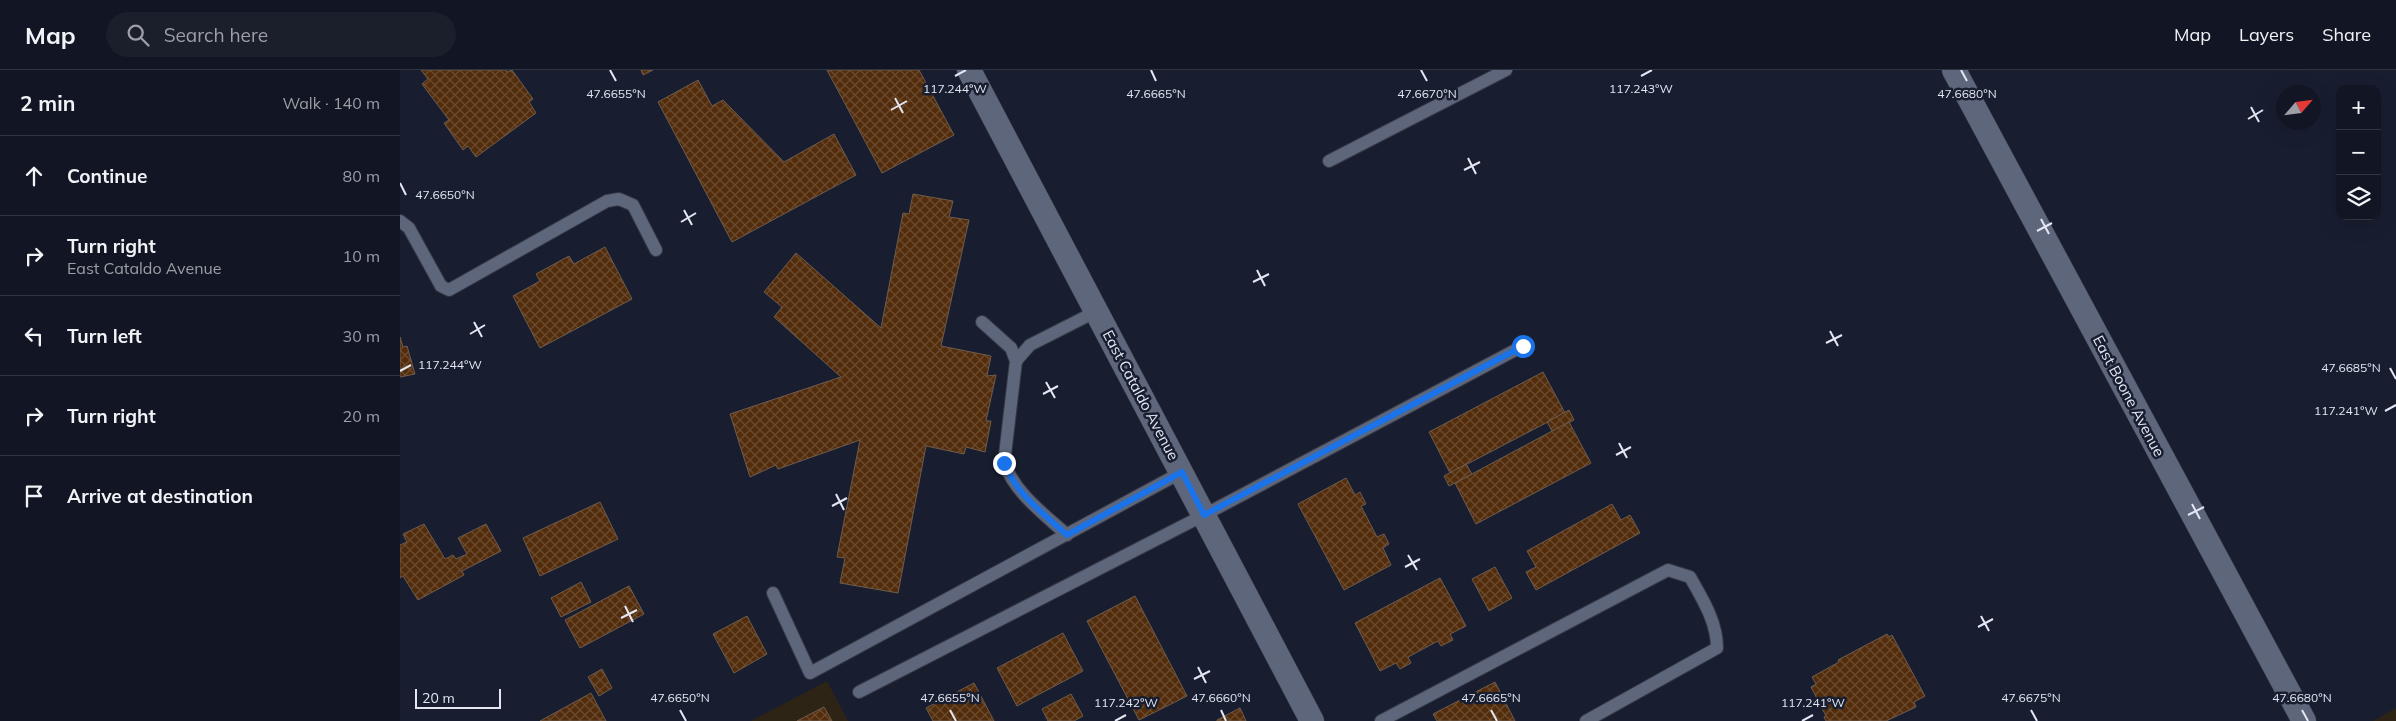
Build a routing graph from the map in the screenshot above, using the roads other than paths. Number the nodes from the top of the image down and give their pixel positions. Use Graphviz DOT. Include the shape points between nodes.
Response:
graph roads {
  1 [pos="969,70"];
  2 [pos="1506,70"];
  3 [pos="1954,70"];
  4 [pos="1329,161"];
  5 [pos="400,221"];
  6 [pos="656,250"];
  7 [pos="1097,312"];
  8 [pos="982,322"];
  9 [pos="1523,346"];
  10 [pos="1016,362"];
  11 [pos="1182,472"];
  12 [pos="1204,515"];
  13 [pos="1067,535"];
  14 [pos="773,593"];
  15 [pos="859,692"];
  16 [pos="1312,721"];
  17 [pos="1381,721"];
  18 [pos="1586,721"];
  19 [pos="2304,721"];
  1 -- 7 [label="street, East Cataldo Avenue"];
  2 -- 4 [label="lane"];
  3 -- 19 [label="street, East Boone Avenue"];
  5 -- 6 [label="lane" via="409,228 442,286 449,290 607,201 619,199 633,205"];
  7 -- 10 [label="lane" via="1030,345"];
  7 -- 11 [label="street, East Cataldo Avenue"];
  8 -- 10 [label="lane" via="1011,348"];
  9 -- 12 [label="lane"];
  10 -- 13 [label="lane" via="1004,463 1019,491"];
  11 -- 12 [label="street, East Cataldo Avenue"];
  11 -- 13 [label="lane"];
  12 -- 15 [label="lane"];
  12 -- 16 [label="street, East Cataldo Avenue"];
  13 -- 14 [label="lane" via="810,673"];
  17 -- 18 [label="lane" via="1668,570 1690,577 1717,633 1717,648"];
}
